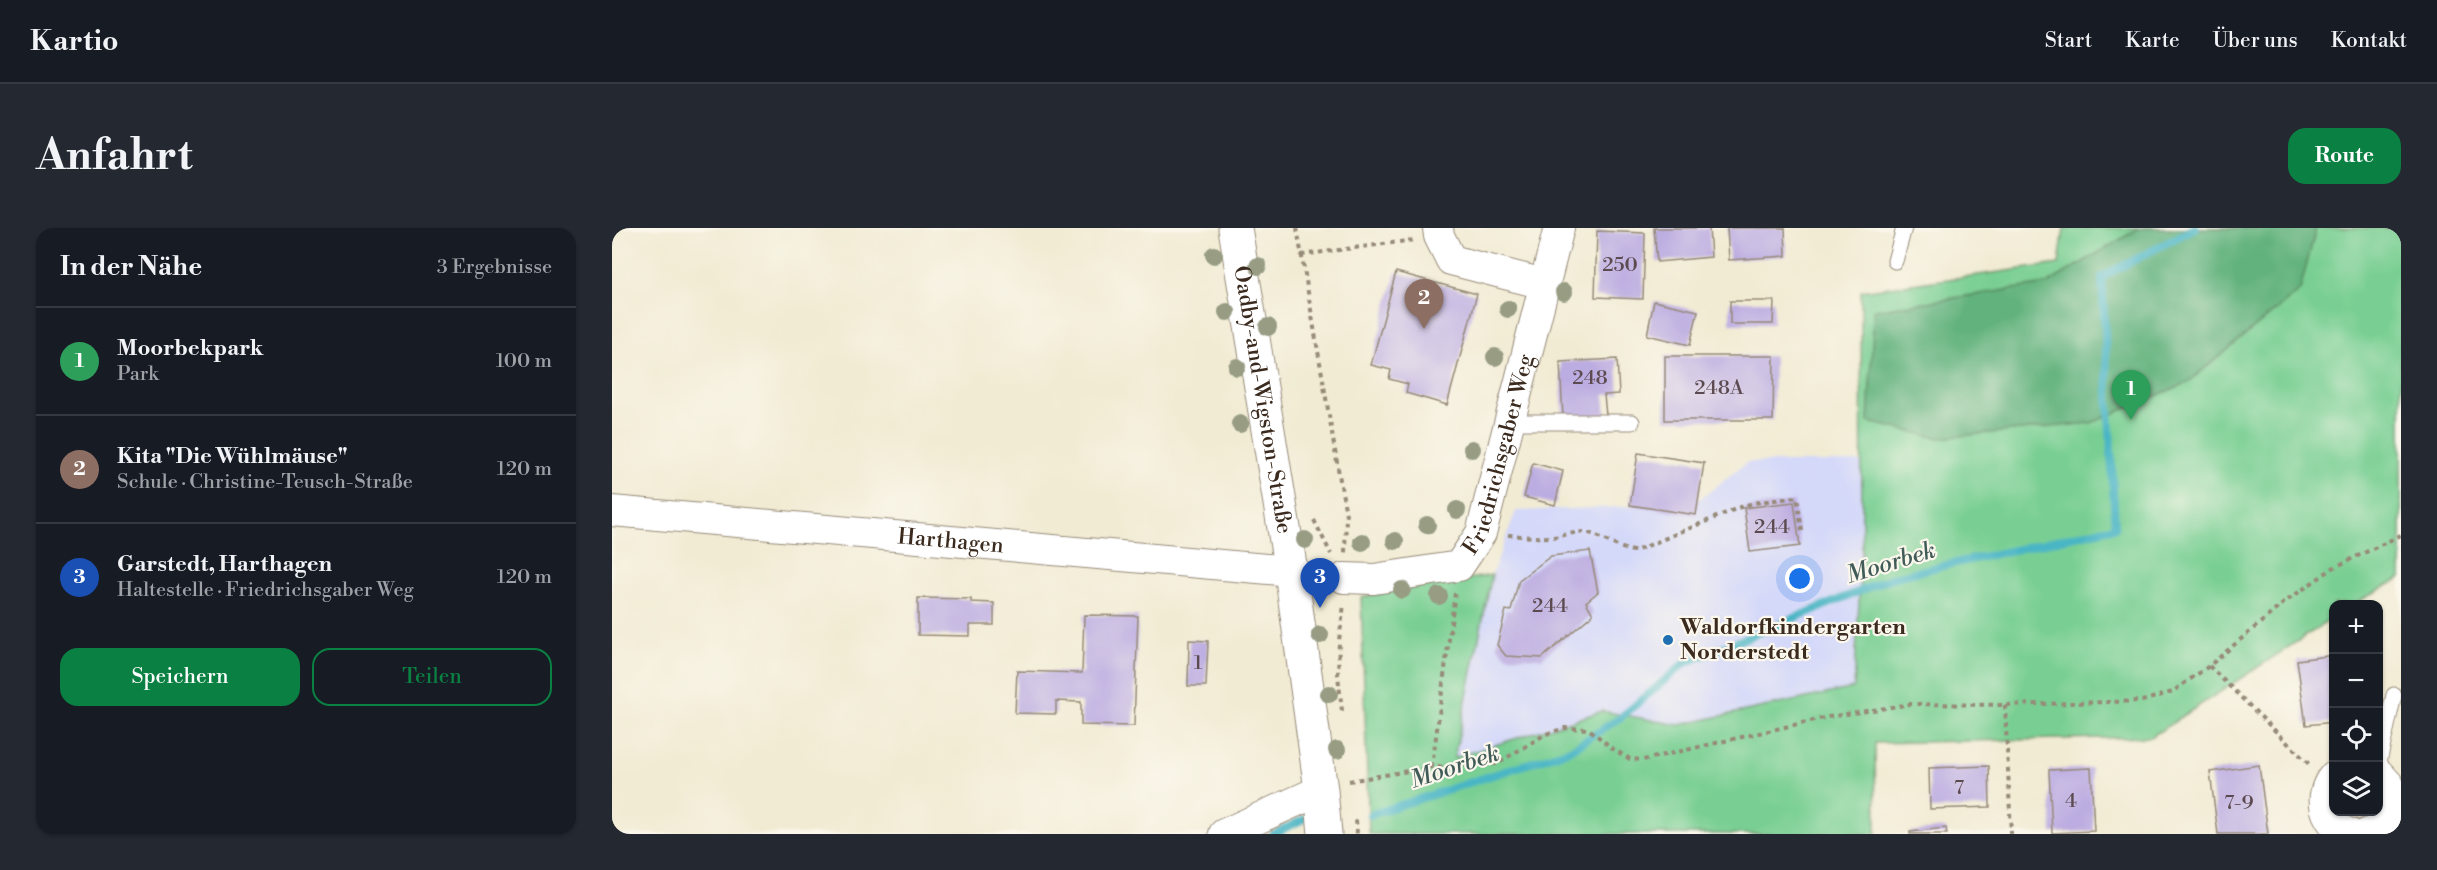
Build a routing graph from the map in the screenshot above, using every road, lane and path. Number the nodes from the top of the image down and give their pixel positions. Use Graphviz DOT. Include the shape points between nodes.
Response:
graph roads {
  1 [pos="1235,228"];
  2 [pos="1297,228"];
  3 [pos="1560,228"];
  4 [pos="1904,228"];
  5 [pos="1439,232"];
  6 [pos="1301,255"];
  7 [pos="1895,261"];
  8 [pos="1544,284"];
  9 [pos="1509,422"];
  10 [pos="1632,422"];
  11 [pos="612,511"];
  12 [pos="1802,531"];
  13 [pos="1481,533"];
  14 [pos="2401,535"];
  15 [pos="1459,566"];
  16 [pos="1291,572"];
  17 [pos="1344,578"];
  18 [pos="2209,666"];
  19 [pos="2394,695"];
  20 [pos="2005,705"];
  21 [pos="1344,722"];
  22 [pos="2380,762"];
  23 [pos="1432,767"];
  24 [pos="1349,769"];
  25 [pos="2329,778"];
  26 [pos="2329,784"];
  27 [pos="1341,787"];
  28 [pos="2392,801"];
  29 [pos="1355,813"];
  30 [pos="1224,834"];
  31 [pos="1325,834"];
  32 [pos="1357,834"];
  33 [pos="2011,834"];
  34 [pos="2351,834"];
  35 [pos="2366,834"];
  1 -- 16 [label="main road, Oadby-and-Wigston-Straße"];
  2 -- 6 [label="path"];
  3 -- 8 [label="street, Friedrichsgaber Weg"];
  4 -- 7 [label="lane"];
  5 -- 6 [label="path"];
  5 -- 8 [label="street" via="1451,260"];
  6 -- 17 [label="path" via="1346,515"];
  8 -- 9 [label="street, Friedrichsgaber Weg"];
  9 -- 10 [label="lane"];
  9 -- 13 [label="street, Friedrichsgaber Weg"];
  11 -- 16 [label="street, Harthagen"];
  12 -- 13 [label="path" via="1797,497 1738,507 1635,551 1582,532 1550,538"];
  13 -- 15 [label="street, Friedrichsgaber Weg"];
  14 -- 18 [label="path" via="2333,568"];
  15 -- 17 [label="street, Friedrichsgaber Weg" via="1374,579"];
  15 -- 23 [label="path"];
  16 -- 27 [label="main road"];
  17 -- 21 [label="path" via="1338,675"];
  18 -- 20 [label="path" via="2172,692 2142,701"];
  18 -- 25 [label="path"];
  19 -- 22 [label="lane"];
  20 -- 23 [label="path" via="1911,704 1828,717 1643,760 1630,759 1612,749 1589,729 1565,728 1496,764"];
  20 -- 33 [label="path"];
  23 -- 27 [label="path"];
  24 -- 27 [label="path"];
  26 -- 34 [label="street" via="2324,795 2326,813 2334,825"];
  27 -- 30 [label="street"];
  27 -- 31 [label="main road"];
  28 -- 35 [label="street" via="2378,829"];
  29 -- 32 [label="path"];
}
